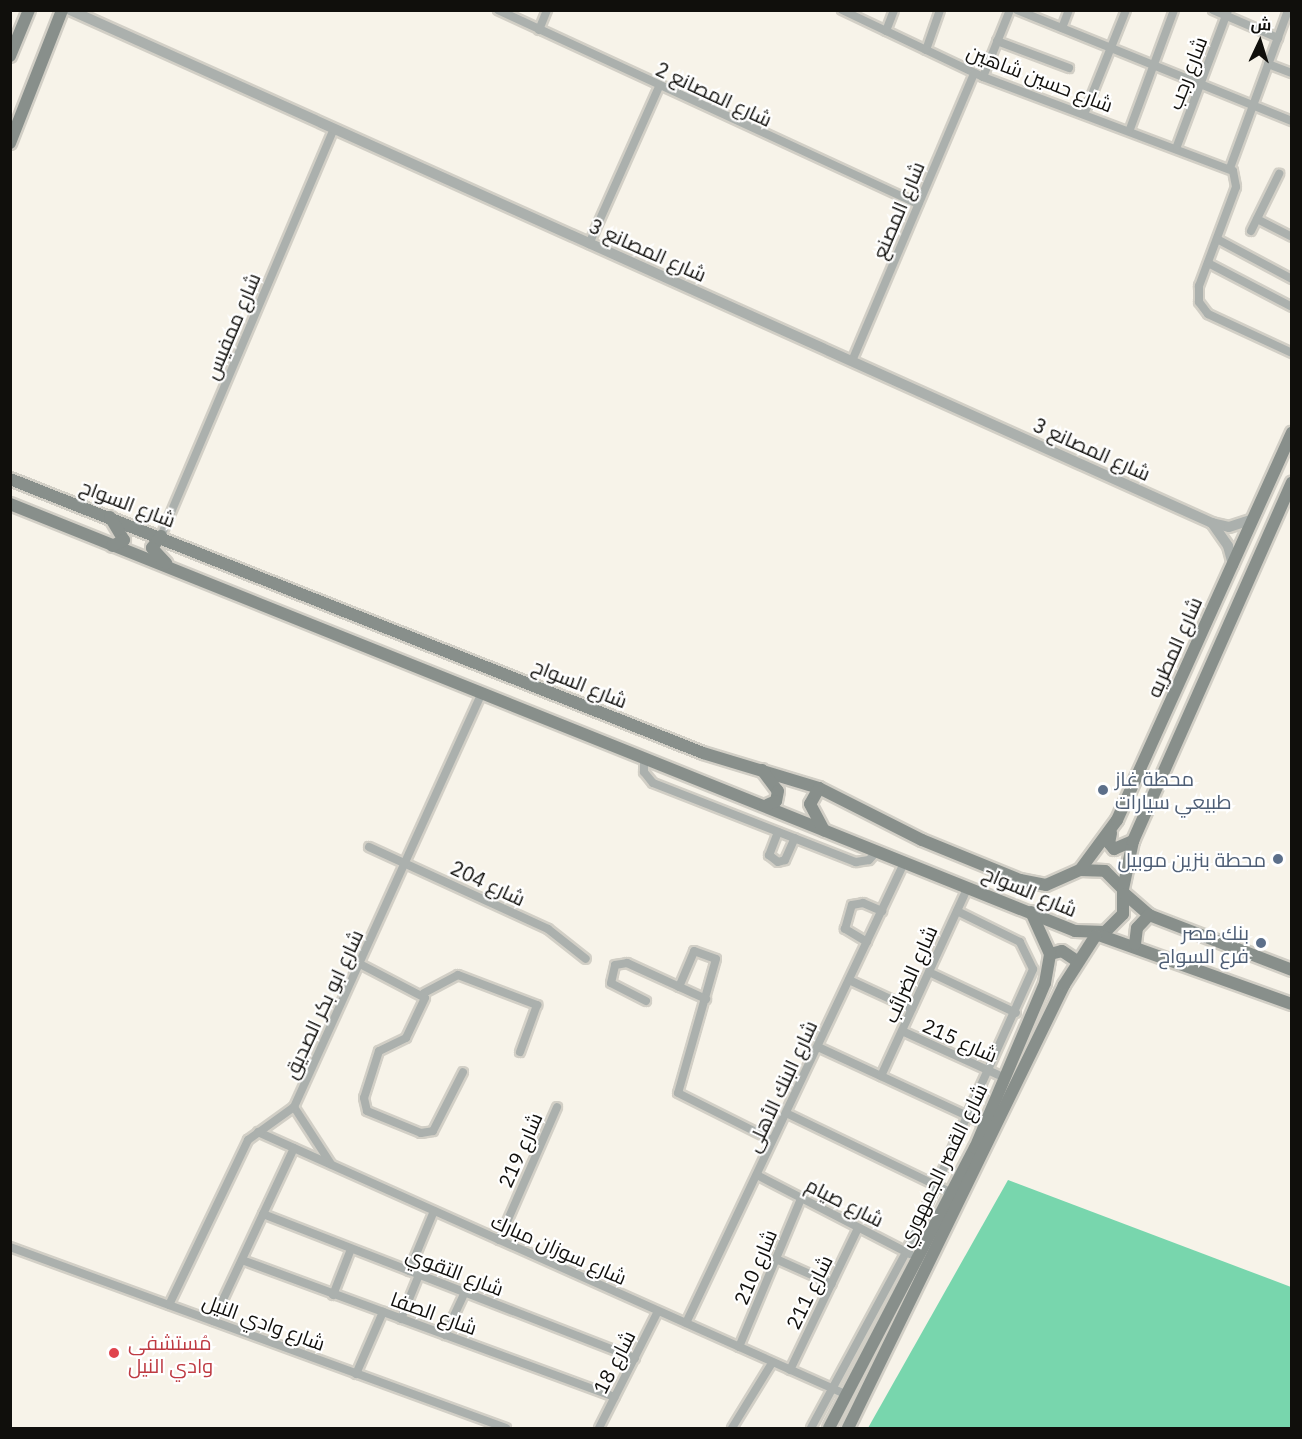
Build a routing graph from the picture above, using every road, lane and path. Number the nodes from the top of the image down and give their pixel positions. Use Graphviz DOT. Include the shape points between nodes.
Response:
graph roads {
  1 [pos="29,10"];
  2 [pos="62,10"];
  3 [pos="70,10"];
  4 [pos="498,10"];
  5 [pos="547,10"];
  6 [pos="894,10"];
  7 [pos="940,10"];
  8 [pos="1010,10"];
  9 [pos="1017,10"];
  10 [pos="1069,10"];
  11 [pos="1126,10"];
  12 [pos="1174,10"];
  13 [pos="1213,10"];
  14 [pos="1288,10"];
  15 [pos="847,12"];
  16 [pos="1227,13"];
  17 [pos="1062,28"];
  18 [pos="539,30"];
  19 [pos="886,31"];
  20 [pos="1278,38"];
  21 [pos="997,41"];
  22 [pos="1111,48"];
  23 [pos="926,50"];
  24 [pos="10,57"];
  25 [pos="1153,64"];
  26 [pos="1268,64"];
  27 [pos="1068,68"];
  28 [pos="974,73"];
  29 [pos="1292,73"];
  30 [pos="983,76"];
  31 [pos="1200,84"];
  32 [pos="659,87"];
  33 [pos="1252,105"];
  34 [pos="1085,112"];
  35 [pos="1292,121"];
  36 [pos="334,129"];
  37 [pos="1130,129"];
  38 [pos="10,143"];
  39 [pos="1178,146"];
  40 [pos="1230,168"];
  41 [pos="1279,174"];
  42 [pos="918,204"];
  43 [pos="1257,219"];
  44 [pos="1251,231"];
  45 [pos="1292,237"];
  46 [pos="1217,239"];
  47 [pos="589,244"];
  48 [pos="1208,263"];
  49 [pos="1292,279"];
  50 [pos="1292,307"];
  51 [pos="1292,353"];
  52 [pos="852,361"];
  53 [pos="1292,433"];
  54 [pos="10,479"];
  55 [pos="1292,483"];
  56 [pos="10,504"];
  57 [pos="110,517"];
  58 [pos="1253,519"];
  59 [pos="1212,523"];
  60 [pos="160,536"];
  61 [pos="112,546"];
  62 [pos="1233,565"];
  63 [pos="174,570"];
  64 [pos="481,695"];
  65 [pos="644,759"];
  66 [pos="761,769"];
  67 [pos="819,788"];
  68 [pos="765,807"];
  69 [pos="1114,826"];
  70 [pos="824,830"];
  71 [pos="778,832"];
  72 [pos="795,838"];
  73 [pos="1132,840"];
  74 [pos="369,847"];
  75 [pos="878,851"];
  76 [pos="905,861"];
  77 [pos="406,864"];
  78 [pos="1080,870"];
  79 [pos="968,887"];
  80 [pos="1124,891"];
  81 [pos="882,911"];
  82 [pos="957,911"];
  83 [pos="1030,911"];
  84 [pos="1149,915"];
  85 [pos="1097,935"];
  86 [pos="867,942"];
  87 [pos="1135,944"];
  88 [pos="1050,954"];
  89 [pos="586,959"];
  90 [pos="1077,961"];
  91 [pos="360,964"];
  92 [pos="1292,970"];
  93 [pos="929,972"];
  94 [pos="849,980"];
  95 [pos="679,987"];
  96 [pos="424,993"];
  97 [pos="706,999"];
  98 [pos="645,1001"];
  99 [pos="1292,1004"];
  100 [pos="912,1009"];
  101 [pos="1016,1013"];
  102 [pos="902,1031"];
  103 [pos="818,1047"];
  104 [pos="520,1052"];
  105 [pos="989,1071"];
  106 [pos="463,1072"];
  107 [pos="881,1076"];
  108 [pos="1005,1078"];
  109 [pos="294,1107"];
  110 [pos="557,1107"];
  111 [pos="786,1113"];
  112 [pos="969,1116"];
  113 [pos="985,1124"];
  114 [pos="258,1132"];
  115 [pos="772,1140"];
  116 [pos="294,1148"];
  117 [pos="331,1165"];
  118 [pos="757,1175"];
  119 [pos="937,1186"];
  120 [pos="952,1193"];
  121 [pos="801,1199"];
  122 [pos="434,1211"];
  123 [pos="263,1214"];
  124 [pos="858,1228"];
  125 [pos="499,1240"];
  126 [pos="10,1247"];
  127 [pos="351,1249"];
  128 [pos="906,1252"];
  129 [pos="918,1258"];
  130 [pos="776,1259"];
  131 [pos="242,1260"];
  132 [pos="409,1270"];
  133 [pos="419,1275"];
  134 [pos="832,1284"];
  135 [pos="465,1292"];
  136 [pos="333,1294"];
  137 [pos="170,1305"];
  138 [pos="658,1311"];
  139 [pos="382,1312"];
  140 [pos="401,1319"];
  141 [pos="213,1321"];
  142 [pos="686,1323"];
  143 [pos="445,1335"];
  144 [pos="739,1347"];
  145 [pos="635,1358"];
  146 [pos="772,1363"];
  147 [pos="790,1370"];
  148 [pos="356,1374"];
  149 [pos="832,1389"];
  150 [pos="847,1395"];
  151 [pos="615,1397"];
  152 [pos="506,1428"];
  153 [pos="599,1428"];
  154 [pos="732,1428"];
  155 [pos="811,1428"];
  156 [pos="829,1428"];
  157 [pos="848,1428"];
  1 -- 24 [label="main road"];
  2 -- 38 [label="main road"];
  3 -- 36 [label="street, شارع المصانع 3"];
  4 -- 18 [label="street, شارع المصانع 2"];
  5 -- 18 [label="street"];
  6 -- 19 [label="street"];
  7 -- 23 [label="street"];
  8 -- 21 [label="street"];
  9 -- 17 [label="street"];
  10 -- 17 [label="street"];
  11 -- 22 [label="street"];
  12 -- 25 [label="street"];
  13 -- 16 [label="street"];
  14 -- 20 [label="street"];
  15 -- 19 [label="street, شارع حسين شاهين"];
  16 -- 20 [label="street"];
  16 -- 31 [label="street, شارع رجب"];
  17 -- 22 [label="street"];
  18 -- 32 [label="street, شارع المصانع 2"];
  19 -- 23 [label="street, شارع حسين شاهين"];
  20 -- 26 [label="street"];
  21 -- 27 [label="street"];
  21 -- 30 [label="street"];
  22 -- 25 [label="street"];
  22 -- 34 [label="street"];
  23 -- 28 [label="street, شارع حسين شاهين"];
  25 -- 31 [label="street"];
  25 -- 37 [label="street"];
  26 -- 29 [label="street"];
  26 -- 33 [label="street"];
  28 -- 30 [label="street, شارع حسين شاهين"];
  28 -- 42 [label="street, شارع المصنع"];
  30 -- 34 [label="street, شارع حسين شاهين"];
  31 -- 33 [label="street"];
  31 -- 39 [label="street, شارع رجب"];
  32 -- 42 [label="street, شارع المصانع 2"];
  32 -- 47 [label="street"];
  33 -- 35 [label="street"];
  33 -- 40 [label="street"];
  34 -- 37 [label="street, شارع حسين شاهين"];
  36 -- 47 [label="street, شارع المصانع 3"];
  36 -- 60 [label="street, شارع ممفيس"];
  37 -- 39 [label="street, شارع حسين شاهين"];
  39 -- 40 [label="street, شارع حسين شاهين"];
  40 -- 46 [label="street" via="1237,182"];
  41 -- 43 [label="street"];
  42 -- 52 [label="street, شارع المصنع"];
  43 -- 44 [label="street"];
  43 -- 45 [label="street"];
  46 -- 48 [label="street"];
  46 -- 49 [label="street"];
  47 -- 52 [label="street, شارع المصانع 3"];
  48 -- 50 [label="street"];
  48 -- 51 [label="street" via="1198,294 1203,309"];
  52 -- 59 [label="street, شارع المصانع 3"];
  53 -- 58 [label="main road, شارع المطريه"];
  54 -- 57 [label="main road, شارع السواح"];
  55 -- 73 [label="main road, شارع المطريه"];
  56 -- 61 [label="main road, شارع السواح"];
  57 -- 60 [label="main road, شارع السواح"];
  57 -- 61 [label="main road" via="124,537 120,546"];
  58 -- 59 [label="street, شارع المصانع 3" via="1229,527"];
  58 -- 62 [label="main road, شارع المطريه"];
  59 -- 62 [label="street" via="1228,546"];
  60 -- 63 [label="main road" via="153,551"];
  60 -- 66 [label="main road, شارع السواح" via="703,753"];
  61 -- 63 [label="main road, شارع السواح"];
  62 -- 69 [label="main road, شارع المطريه"];
  63 -- 64 [label="main road, شارع السواح"];
  64 -- 65 [label="main road, شارع السواح"];
  64 -- 77 [label="street, شارع ابو بكر الصديق"];
  65 -- 68 [label="main road, شارع السواح"];
  65 -- 71 [label="street" via="644,772 652,783"];
  66 -- 67 [label="main road, شارع السواح"];
  66 -- 68 [label="main road" via="778,791 776,801"];
  67 -- 70 [label="main road" via="810,804"];
  67 -- 78 [label="main road, شارع السواح" via="922,840 1020,880 1056,883"];
  68 -- 70 [label="main road, شارع السواح"];
  69 -- 73 [label="main road" via="1112,848"];
  69 -- 78 [label="main road, شارع المطريه"];
  70 -- 75 [label="main road, شارع السواح"];
  71 -- 72 [label="street"];
  71 -- 72 [label="street" via="769,855 778,862 785,860"];
  72 -- 75 [label="street" via="856,862 869,860"];
  73 -- 80 [label="main road, شارع المطريه"];
  74 -- 77 [label="street, شارع 204"];
  75 -- 76 [label="main road, شارع السواح"];
  76 -- 79 [label="main road, شارع السواح"];
  76 -- 81 [label="street, شارع البنك الأهلى"];
  77 -- 89 [label="street, شارع 204" via="548,929"];
  77 -- 91 [label="street, شارع ابو بكر الصديق"];
  78 -- 80 [label="main road, شارع السواح" via="1105,871"];
  79 -- 82 [label="street, شارع الضرائب"];
  79 -- 83 [label="main road, شارع السواح"];
  80 -- 84 [label="main road, شارع السواح"];
  80 -- 85 [label="main road" via="1120,920"];
  81 -- 86 [label="street, شارع البنك الأهلى"];
  81 -- 86 [label="street" via="863,903 852,905 845,929"];
  82 -- 93 [label="street, شارع الضرائب"];
  82 -- 101 [label="street" via="1020,942 1030,954 1034,969"];
  83 -- 85 [label="main road, شارع السواح"];
  83 -- 88 [label="main road"];
  84 -- 87 [label="main road" via="1137,928"];
  84 -- 92 [label="main road, شارع السواح"];
  85 -- 87 [label="main road, شارع السواح"];
  85 -- 90 [label="main road, شارع القصر الجمهوري"];
  86 -- 94 [label="street, شارع البنك الأهلى"];
  87 -- 99 [label="main road, شارع السواح"];
  88 -- 90 [label="main road" via="1062,951"];
  88 -- 108 [label="main road, شارع القصر الجمهوري" via="1045,983"];
  90 -- 157 [label="main road, شارع القصر الجمهوري"];
  91 -- 96 [label="street"];
  91 -- 109 [label="street, شارع ابو بكر الصديق"];
  93 -- 100 [label="street, شارع الضرائب"];
  93 -- 101 [label="street"];
  94 -- 100 [label="street"];
  94 -- 103 [label="street, شارع البنك الأهلى"];
  95 -- 97 [label="street"];
  95 -- 97 [label="street" via="694,951 714,957 717,965"];
  95 -- 98 [label="street" via="627,963 615,965 611,983"];
  96 -- 104 [label="street" via="458,975 537,1005"];
  96 -- 106 [label="street" via="406,1038 387,1043 379,1051 364,1107 421,1133 437,1127"];
  97 -- 115 [label="street" via="677,1082 680,1096"];
  100 -- 102 [label="street, شارع الضرائب"];
  101 -- 105 [label="street"];
  102 -- 105 [label="street, شارع 215"];
  102 -- 107 [label="street, شارع الضرائب"];
  103 -- 107 [label="street"];
  103 -- 111 [label="street, شارع البنك الأهلى"];
  105 -- 108 [label="street, شارع 215"];
  105 -- 112 [label="street"];
  107 -- 112 [label="street"];
  108 -- 113 [label="main road, شارع القصر الجمهوري"];
  109 -- 114 [label="street, شارع ابو بكر الصديق" via="280,1122"];
  109 -- 117 [label="street"];
  110 -- 125 [label="street, شارع 219"];
  111 -- 115 [label="street, شارع البنك الأهلى"];
  111 -- 119 [label="street"];
  112 -- 113 [label="street"];
  112 -- 119 [label="street"];
  113 -- 120 [label="main road, شارع القصر الجمهوري"];
  114 -- 116 [label="street, شارع سوزان مبارك"];
  114 -- 137 [label="street, شارع ابو بكر الصديق" via="248,1140"];
  115 -- 118 [label="street, شارع البنك الأهلى"];
  116 -- 117 [label="street, شارع سوزان مبارك"];
  116 -- 123 [label="street"];
  117 -- 122 [label="street, شارع سوزان مبارك"];
  118 -- 121 [label="street, شارع صيام"];
  118 -- 142 [label="street, شارع البنك الأهلى"];
  119 -- 120 [label="street"];
  119 -- 128 [label="street"];
  120 -- 129 [label="main road, شارع القصر الجمهوري"];
  121 -- 124 [label="street, شارع صيام"];
  121 -- 130 [label="street, شارع 210"];
  122 -- 125 [label="street, شارع سوزان مبارك"];
  122 -- 132 [label="street"];
  123 -- 127 [label="street, شارع التقوي"];
  123 -- 131 [label="street"];
  124 -- 128 [label="street, شارع صيام"];
  124 -- 134 [label="street, شارع 211"];
  125 -- 138 [label="street, شارع سوزان مبارك"];
  126 -- 137 [label="street, شارع وادي النيل"];
  127 -- 132 [label="street, شارع التقوي"];
  127 -- 136 [label="street"];
  128 -- 129 [label="street, شارع صيام"];
  128 -- 149 [label="street"];
  129 -- 150 [label="main road, شارع القصر الجمهوري"];
  130 -- 134 [label="street"];
  130 -- 144 [label="street, شارع 210"];
  131 -- 136 [label="street, شارع الصفا"];
  131 -- 141 [label="street"];
  132 -- 133 [label="street, شارع التقوي"];
  133 -- 135 [label="street, شارع التقوي"];
  133 -- 140 [label="street"];
  134 -- 147 [label="street, شارع 211"];
  135 -- 143 [label="street"];
  135 -- 145 [label="street, شارع التقوي"];
  136 -- 139 [label="street, شارع الصفا"];
  137 -- 141 [label="street, شارع وادي النيل"];
  138 -- 142 [label="street, شارع سوزان مبارك"];
  138 -- 145 [label="street, شارع 18"];
  139 -- 140 [label="street, شارع الصفا"];
  139 -- 148 [label="street"];
  140 -- 143 [label="street, شارع الصفا"];
  141 -- 148 [label="street, شارع وادي النيل"];
  142 -- 144 [label="street, شارع سوزان مبارك"];
  143 -- 151 [label="street, شارع الصفا"];
  144 -- 146 [label="street, شارع سوزان مبارك"];
  145 -- 151 [label="street, شارع 18"];
  146 -- 147 [label="street, شارع سوزان مبارك"];
  146 -- 154 [label="street"];
  147 -- 149 [label="street, شارع سوزان مبارك"];
  148 -- 152 [label="street, شارع وادي النيل"];
  149 -- 150 [label="street, شارع سوزان مبارك"];
  149 -- 155 [label="street"];
  150 -- 156 [label="main road, شارع القصر الجمهوري"];
  151 -- 153 [label="street, شارع 18"];
}
